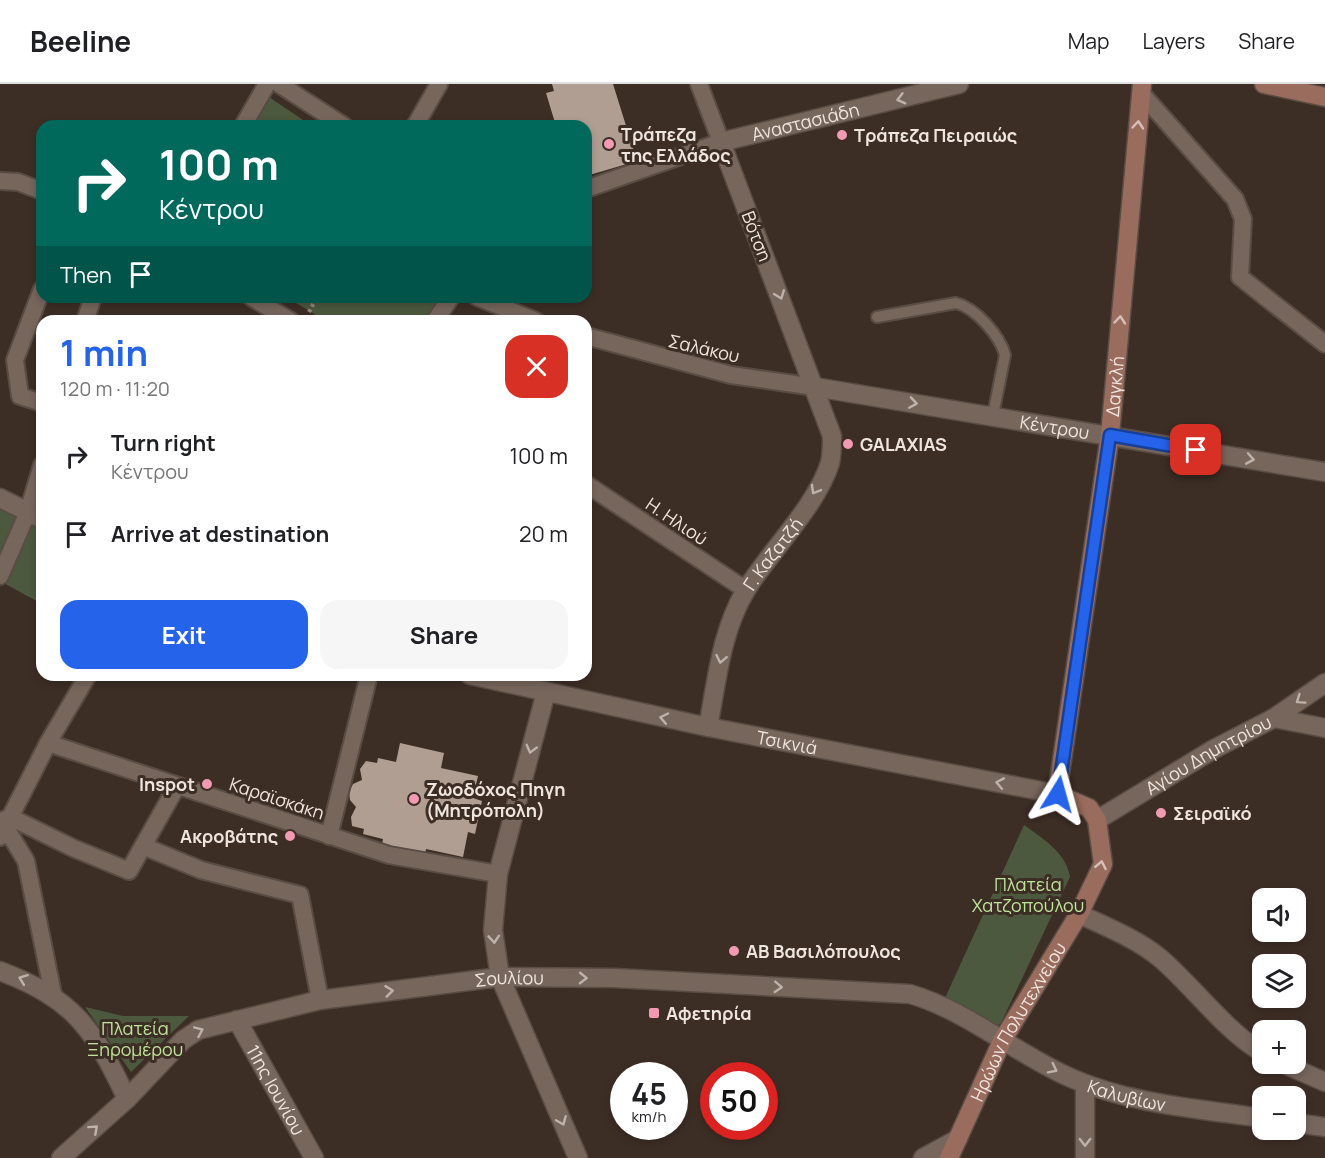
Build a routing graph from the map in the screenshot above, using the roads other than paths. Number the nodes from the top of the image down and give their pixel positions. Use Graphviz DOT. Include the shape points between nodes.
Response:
graph roads {
  1 [pos="267,84"];
  2 [pos="279,84"];
  3 [pos="439,84"];
  4 [pos="699,84"];
  5 [pos="958,84"];
  6 [pos="1264,84"];
  7 [pos="1142,88"];
  8 [pos="1325,97"];
  9 [pos="246,120"];
  10 [pos="335,120"];
  11 [pos="418,120"];
  12 [pos="721,142"];
  13 [pos="0,181"];
  14 [pos="592,187"];
  15 [pos="36,189"];
  16 [pos="37,303"];
  17 [pos="261,303"];
  18 [pos="492,303"];
  19 [pos="281,315"];
  20 [pos="521,315"];
  21 [pos="878,317"];
  22 [pos="592,338"];
  23 [pos="1325,344"];
  24 [pos="815,387"];
  25 [pos="36,401"];
  26 [pos="993,415"];
  27 [pos="1110,435"];
  28 [pos="1325,472"];
  29 [pos="592,488"];
  30 [pos="0,498"];
  31 [pos="35,515"];
  32 [pos="0,576"];
  33 [pos="746,590"];
  34 [pos="84,681"];
  35 [pos="368,681"];
  36 [pos="497,681"];
  37 [pos="1325,683"];
  38 [pos="546,692"];
  39 [pos="1274,718"];
  40 [pos="708,727"];
  41 [pos="1325,728"];
  42 [pos="48,743"];
  43 [pos="177,786"];
  44 [pos="1058,794"];
  45 [pos="1097,820"];
  46 [pos="4,826"];
  47 [pos="329,836"];
  48 [pos="143,846"];
  49 [pos="498,874"];
  50 [pos="1079,914"];
  51 [pos="0,971"];
  52 [pos="500,977"];
  53 [pos="53,994"];
  54 [pos="320,1000"];
  55 [pos="237,1020"];
  56 [pos="1002,1041"];
  57 [pos="1252,1044"];
  58 [pos="1306,1074"];
  59 [pos="1325,1082"];
  60 [pos="1085,1084"];
  61 [pos="127,1099"];
  62 [pos="1252,1116"];
  63 [pos="1306,1124"];
  64 [pos="1325,1127"];
  65 [pos="958,1139"];
  66 [pos="61,1158"];
  67 [pos="314,1158"];
  68 [pos="578,1158"];
  69 [pos="923,1158"];
  70 [pos="949,1158"];
  71 [pos="1085,1158"];
  1 -- 9 [label="street"];
  2 -- 10 [label="street"];
  3 -- 11 [label="street"];
  4 -- 12 [label="street, Βότση"];
  5 -- 12 [label="street, Αναστασιάδη, one-way"];
  6 -- 8 [label="main road"];
  7 -- 23 [label="street" via="1235,199 1243,219 1240,278"];
  27 -- 7 [label="main road, Δαγκλή, one-way"];
  12 -- 14 [label="street, Αναστασιάδη"];
  12 -- 24 [label="street, Βότση, one-way"];
  13 -- 15 [label="street"];
  16 -- 25 [label="street" via="15,360 20,396"];
  17 -- 19 [label="street"];
  18 -- 20 [label="street"];
  21 -- 26 [label="lane" via="956,303 976,314 1005,355"];
  22 -- 24 [label="street, Σαλάκου" via="731,375"];
  24 -- 26 [label="street, Κέντρου, one-way"];
  24 -- 33 [label="street, Γ. Καζατζή, one-way" via="832,436 830,463 804,509"];
  26 -- 27 [label="street, Κέντρου"];
  27 -- 28 [label="street, Κέντρου, one-way"];
  27 -- 44 [label="main road, Δαγκλή"];
  29 -- 33 [label="street, Η. Ηλιού"];
  30 -- 31 [label="street"];
  31 -- 32 [label="street"];
  33 -- 40 [label="street, Γ. Καζατζή, one-way" via="725,640"];
  34 -- 42 [label="street"];
  35 -- 47 [label="street"];
  36 -- 38 [label="street, Τσικνιά"];
  37 -- 39 [label="street, one-way"];
  40 -- 38 [label="street, Τσικνιά, one-way"];
  38 -- 49 [label="street, one-way"];
  39 -- 41 [label="street, Αγίου Δημητρίου"];
  39 -- 45 [label="street, Αγίου Δημητρίου" via="1214,749"];
  44 -- 40 [label="street, Τσικνιά, one-way"];
  42 -- 43 [label="street, Καραϊσκάκη"];
  42 -- 46 [label="street"];
  43 -- 47 [label="street, Καραϊσκάκη"];
  43 -- 48 [label="street"];
  44 -- 45 [label="main road, Τσικνιά" via="1089,808"];
  50 -- 45 [label="main road, Ηρώων Πολυτεχνείου, one-way" via="1103,864"];
  46 -- 48 [label="street" via="129,871"];
  46 -- 53 [label="street" via="26,861"];
  47 -- 49 [label="street, Καραϊσκάκη" via="389,855"];
  48 -- 54 [label="street" via="201,870 300,895"];
  49 -- 52 [label="street, one-way" via="493,930"];
  50 -- 56 [label="main road, Ηρώων Πολυτεχνείου"];
  50 -- 57 [label="street" via="1134,940 1161,958"];
  53 -- 51 [label="street, one-way"];
  54 -- 52 [label="street, Σουλίου, one-way"];
  52 -- 56 [label="street, Σουλίου, one-way" via="614,978 910,994 942,1006"];
  52 -- 68 [label="street, one-way"];
  53 -- 61 [label="street" via="84,1024 110,1063"];
  54 -- 55 [label="street, Σουλίου"];
  61 -- 55 [label="street, Σουλίου, one-way" via="183,1040 198,1030"];
  55 -- 67 [label="street, 11ης Ιουνίου"];
  56 -- 60 [label="street, Καλυβίων, one-way"];
  56 -- 65 [label="main road, Ηρώων Πολυτεχνείου"];
  58 -- 59 [label="street"];
  60 -- 62 [label="street, Καλυβίων" via="1177,1105"];
  60 -- 71 [label="street, one-way"];
  66 -- 61 [label="street, Σουλίου, one-way"];
  63 -- 64 [label="street"];
  65 -- 69 [label="street"];
  65 -- 70 [label="main road, Ηρώων Πολυτεχνείου"];
}
